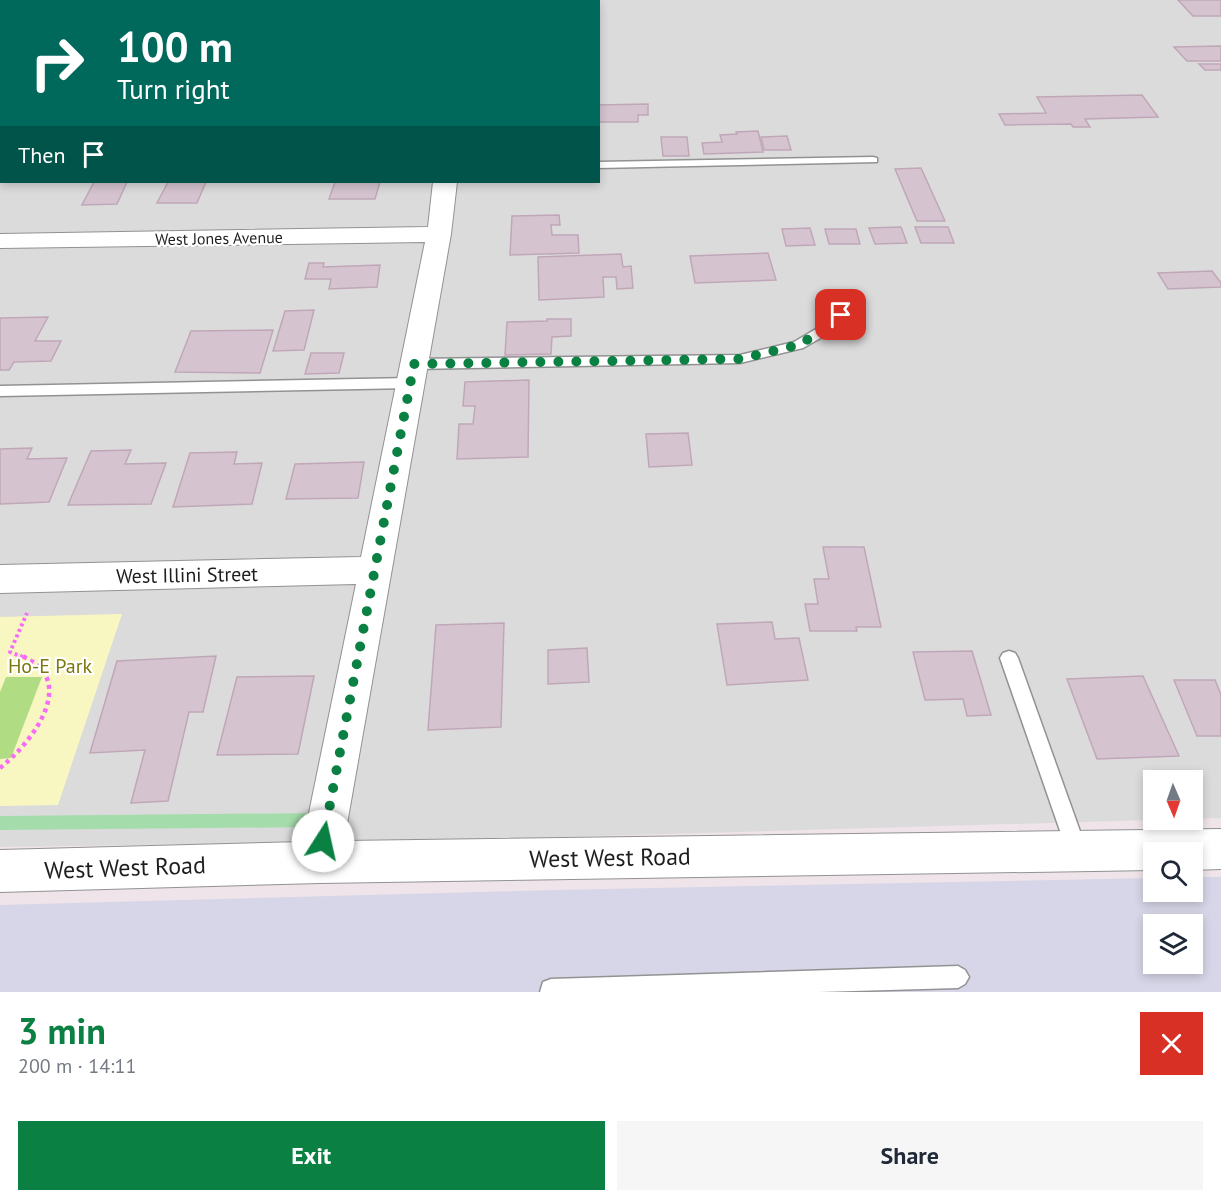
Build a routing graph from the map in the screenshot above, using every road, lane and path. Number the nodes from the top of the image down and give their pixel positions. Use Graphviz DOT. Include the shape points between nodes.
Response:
graph roads {
  1 [pos="873,160"];
  2 [pos="600,165"];
  3 [pos="445,183"];
  4 [pos="439,234"];
  5 [pos="0,242"];
  6 [pos="856,300"];
  7 [pos="412,374"];
  8 [pos="0,392"];
  9 [pos="375,570"];
  10 [pos="0,579"];
  11 [pos="27,613"];
  12 [pos="1009,658"];
  13 [pos="0,768"];
  14 [pos="1221,849"];
  15 [pos="1077,851"];
  16 [pos="320,862"];
  17 [pos="0,871"];
  18 [pos="958,977"];
  19 [pos="551,992"];
  1 -- 2 [label="lane"];
  3 -- 4 [label="street"];
  4 -- 5 [label="street, West Jones Avenue"];
  4 -- 7 [label="street"];
  6 -- 7 [label="lane" via="826,329 798,345 740,359"];
  7 -- 8 [label="lane"];
  7 -- 9 [label="street"];
  9 -- 10 [label="street, West Illini Street"];
  9 -- 16 [label="street"];
  11 -- 13 [label="path" via="10,652 31,660 41,669 49,688 47,710 35,735"];
  12 -- 15 [label="lane"];
  14 -- 15 [label="street, West West Road"];
  15 -- 16 [label="street, West West Road"];
  16 -- 17 [label="street, West West Road"];
  18 -- 19 [label="lane"];
}
